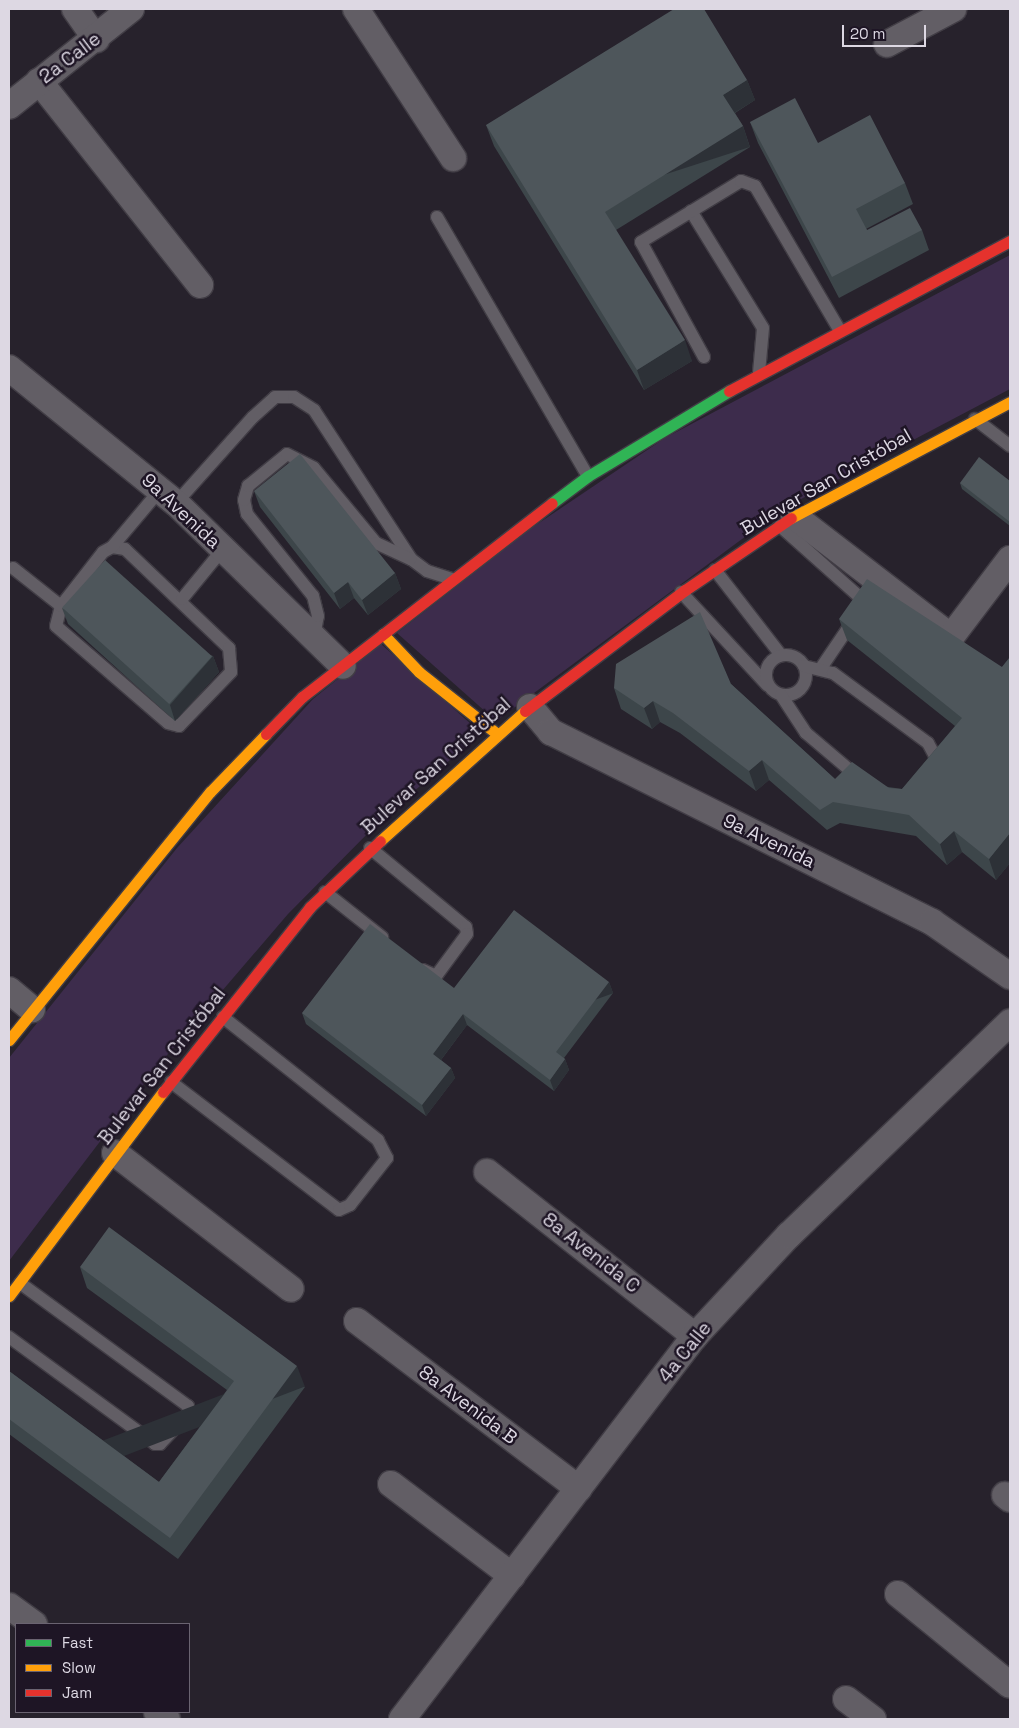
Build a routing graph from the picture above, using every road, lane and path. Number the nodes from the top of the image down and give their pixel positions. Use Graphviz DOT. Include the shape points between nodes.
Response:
graph roads {
  1 [pos="75,9"];
  2 [pos="131,9"];
  3 [pos="356,9"];
  4 [pos="953,9"];
  5 [pos="96,39"];
  6 [pos="887,44"];
  7 [pos="39,81"];
  8 [pos="9,106"];
  9 [pos="454,158"];
  10 [pos="691,211"];
  11 [pos="437,216"];
  12 [pos="1010,241"];
  13 [pos="200,285"];
  14 [pos="840,330"];
  15 [pos="704,357"];
  16 [pos="9,368"];
  17 [pos="759,375"];
  18 [pos="1010,402"];
  19 [pos="974,418"];
  20 [pos="1010,446"];
  21 [pos="588,476"];
  22 [pos="168,497"];
  23 [pos="787,521"];
  24 [pos="112,547"];
  25 [pos="222,549"];
  26 [pos="411,559"];
  27 [pos="1010,559"];
  28 [pos="13,568"];
  29 [pos="715,570"];
  30 [pos="452,578"];
  31 [pos="681,592"];
  32 [pos="182,599"];
  33 [pos="61,606"];
  34 [pos="383,634"];
  35 [pos="314,636"];
  36 [pos="781,655"];
  37 [pos="343,666"];
  38 [pos="804,666"];
  39 [pos="821,668"];
  40 [pos="767,685"];
  41 [pos="781,695"];
  42 [pos="530,707"];
  43 [pos="496,733"];
  44 [pos="927,780"];
  45 [pos="868,784"];
  46 [pos="370,848"];
  47 [pos="326,892"];
  48 [pos="394,946"];
  49 [pos="409,958"];
  50 [pos="1010,976"];
  51 [pos="9,990"];
  52 [pos="32,1009"];
  53 [pos="223,1017"];
  54 [pos="1010,1022"];
  55 [pos="9,1040"];
  56 [pos="171,1082"];
  57 [pos="115,1153"];
  58 [pos="486,1172"];
  59 [pos="20,1283"];
  60 [pos="291,1289"];
  61 [pos="9,1296"];
  62 [pos="357,1321"];
  63 [pos="696,1336"];
  64 [pos="9,1337"];
  65 [pos="391,1484"];
  66 [pos="579,1489"];
  67 [pos="512,1576"];
  68 [pos="898,1594"];
  69 [pos="9,1606"];
  70 [pos="33,1623"];
  71 [pos="1010,1685"];
  72 [pos="846,1699"];
  73 [pos="402,1719"];
  74 [pos="873,1719"];
  1 -- 5 [label="street"];
  2 -- 5 [label="street, 2a Calle"];
  3 -- 9 [label="street"];
  4 -- 6 [label="street"];
  5 -- 7 [label="street, 2a Calle"];
  7 -- 8 [label="street, 2a Calle"];
  7 -- 13 [label="street"];
  10 -- 14 [label="lane" via="741,180 750,180"];
  10 -- 15 [label="lane" via="644,238 641,247"];
  10 -- 17 [label="lane" via="763,328"];
  11 -- 21 [label="lane"];
  12 -- 14 [label="main road"];
  14 -- 17 [label="main road"];
  16 -- 22 [label="street, 9a Avenida"];
  17 -- 21 [label="main road"];
  18 -- 19 [label="main road, Bulevar San Cristóbal"];
  19 -- 20 [label="lane"];
  19 -- 23 [label="main road, Bulevar San Cristóbal"];
  21 -- 30 [label="main road"];
  22 -- 24 [label="lane"];
  22 -- 25 [label="street, 9a Avenida"];
  22 -- 26 [label="lane" via="275,397 294,397 314,410"];
  23 -- 27 [label="street" via="951,638"];
  23 -- 29 [label="main road, Bulevar San Cristóbal"];
  23 -- 39 [label="lane" via="862,600 863,606"];
  24 -- 32 [label="lane" via="125,549"];
  24 -- 33 [label="lane" via="102,552"];
  25 -- 32 [label="lane"];
  25 -- 35 [label="street, 9a Avenida"];
  26 -- 30 [label="lane" via="427,571"];
  26 -- 35 [label="lane" via="376,543 314,468 287,454 248,486 244,500 247,514 313,596 318,616"];
  28 -- 33 [label="lane"];
  29 -- 31 [label="main road, Bulevar San Cristóbal"];
  29 -- 36 [label="lane"];
  30 -- 34 [label="main road"];
  31 -- 40 [label="lane"];
  31 -- 42 [label="main road, Bulevar San Cristóbal"];
  32 -- 33 [label="lane" via="229,648 233,660 231,672 179,726 168,723 61,634 56,626"];
  34 -- 37 [label="main road"];
  34 -- 43 [label="main road" via="419,672"];
  35 -- 37 [label="street, 9a Avenida"];
  36 -- 38 [label="lane" via="798,659"];
  36 -- 40 [label="lane" via="767,667"];
  37 -- 52 [label="main road" via="302,697 210,792"];
  38 -- 39 [label="lane"];
  38 -- 41 [label="lane" via="804,684 798,691"];
  39 -- 44 [label="lane" via="928,743 936,758"];
  40 -- 41 [label="lane"];
  41 -- 45 [label="lane" via="806,733"];
  42 -- 43 [label="main road, Bulevar San Cristóbal"];
  42 -- 50 [label="street, 9a Avenida" via="551,732 932,922"];
  43 -- 46 [label="main road, Bulevar San Cristóbal"];
  46 -- 47 [label="main road, Bulevar San Cristóbal"];
  46 -- 49 [label="lane" via="466,927 467,934 436,976"];
  47 -- 48 [label="lane"];
  47 -- 53 [label="main road, Bulevar San Cristóbal"];
  51 -- 52 [label="street"];
  52 -- 55 [label="main road"];
  53 -- 56 [label="main road, Bulevar San Cristóbal"];
  53 -- 56 [label="lane" via="378,1140 387,1158 350,1205 339,1210"];
  54 -- 63 [label="street, 4a Calle" via="789,1235"];
  56 -- 57 [label="main road, Bulevar San Cristóbal"];
  57 -- 59 [label="main road, Bulevar San Cristóbal"];
  57 -- 60 [label="street"];
  58 -- 63 [label="street, 8a Avenida C"];
  59 -- 61 [label="main road, Bulevar San Cristóbal"];
  59 -- 64 [label="lane" via="188,1406 189,1413 160,1444 154,1444"];
  62 -- 66 [label="street, 8a Avenida B"];
  63 -- 66 [label="street, 4a Calle"];
  65 -- 67 [label="street"];
  66 -- 67 [label="street, 4a Calle"];
  67 -- 73 [label="street, 4a Calle"];
  68 -- 71 [label="street"];
  69 -- 70 [label="street"];
  72 -- 74 [label="street"];
}
